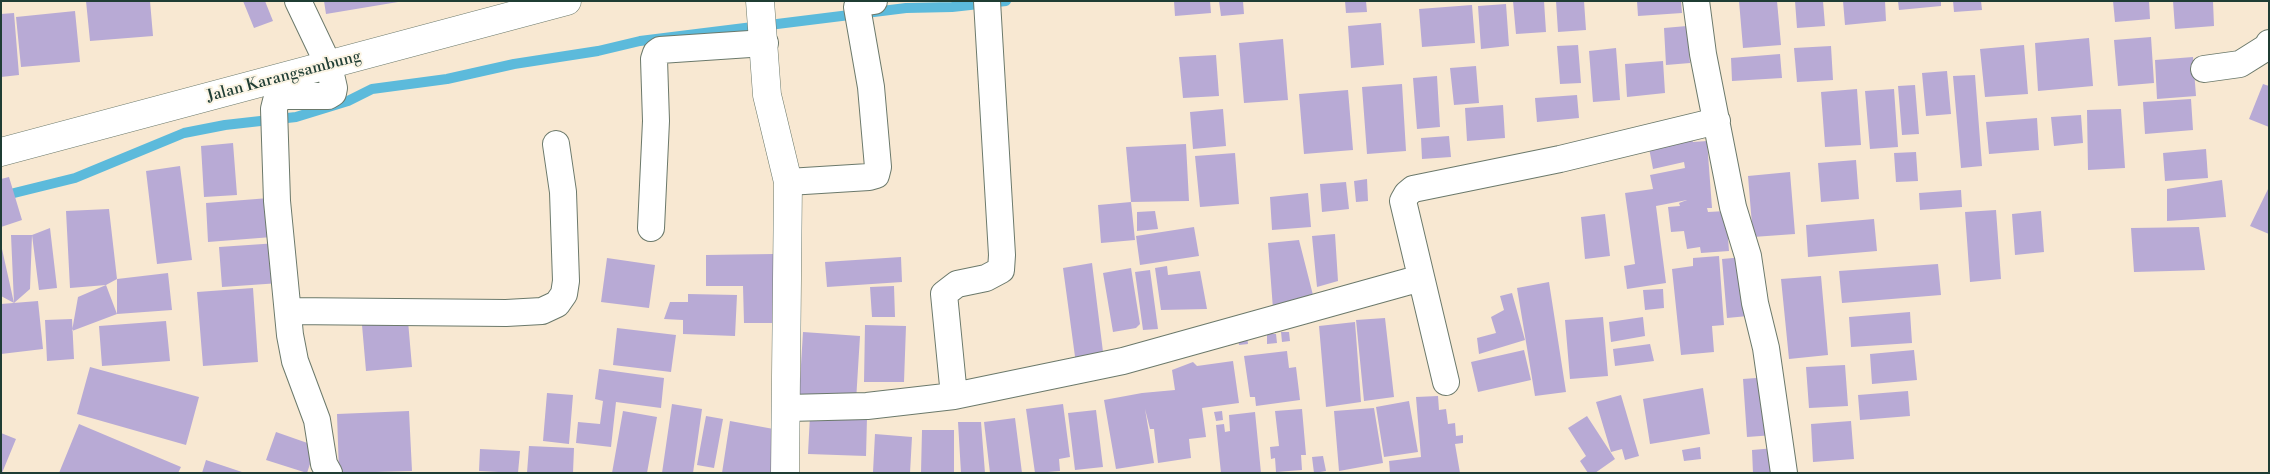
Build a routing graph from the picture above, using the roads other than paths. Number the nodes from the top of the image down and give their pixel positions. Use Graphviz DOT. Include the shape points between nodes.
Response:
graph roads {
  1 [pos="298,1"];
  2 [pos="567,1"];
  3 [pos="874,1"];
  4 [pos="987,1"];
  5 [pos="1696,1"];
  6 [pos="762,23"];
  7 [pos="2269,43"];
  8 [pos="329,66"];
  9 [pos="2204,69"];
  10 [pos="1717,121"];
  11 [pos="556,144"];
  12 [pos="1,152"];
  13 [pos="788,182"];
  14 [pos="651,228"];
  15 [pos="1421,278"];
  16 [pos="288,311"];
  17 [pos="1446,382"];
  18 [pos="954,396"];
  19 [pos="788,408"];
  20 [pos="329,473"];
  21 [pos="786,473"];
  22 [pos="1784,473"];
  1 -- 8 [label="street"];
  2 -- 8 [label="main road, Jalan Karangsambung"];
  3 -- 13 [label="street" via="860,3 857,7 871,87 876,175"];
  4 -- 18 [label="street" via="1001,270 986,278 957,284 944,294"];
  5 -- 10 [label="street"];
  6 -- 13 [label="main road" via="767,95"];
  6 -- 14 [label="street" via="656,53"];
  7 -- 9 [label="street" via="2240,64"];
  8 -- 12 [label="main road, Jalan Karangsambung"];
  8 -- 16 [label="street" via="334,88 332,94 282,96 274,109 277,201"];
  10 -- 15 [label="street" via="1560,159 1413,189 1403,202"];
  10 -- 22 [label="street" via="1733,208 1748,256 1766,348"];
  11 -- 16 [label="street" via="563,192 566,271 564,294 558,304 542,311 506,313"];
  13 -- 19 [label="main road"];
  15 -- 17 [label="street"];
  15 -- 18 [label="street" via="1123,361"];
  16 -- 20 [label="street" via="295,361 316,420 324,464"];
  18 -- 19 [label="street" via="867,406"];
  19 -- 21 [label="main road"];
}
